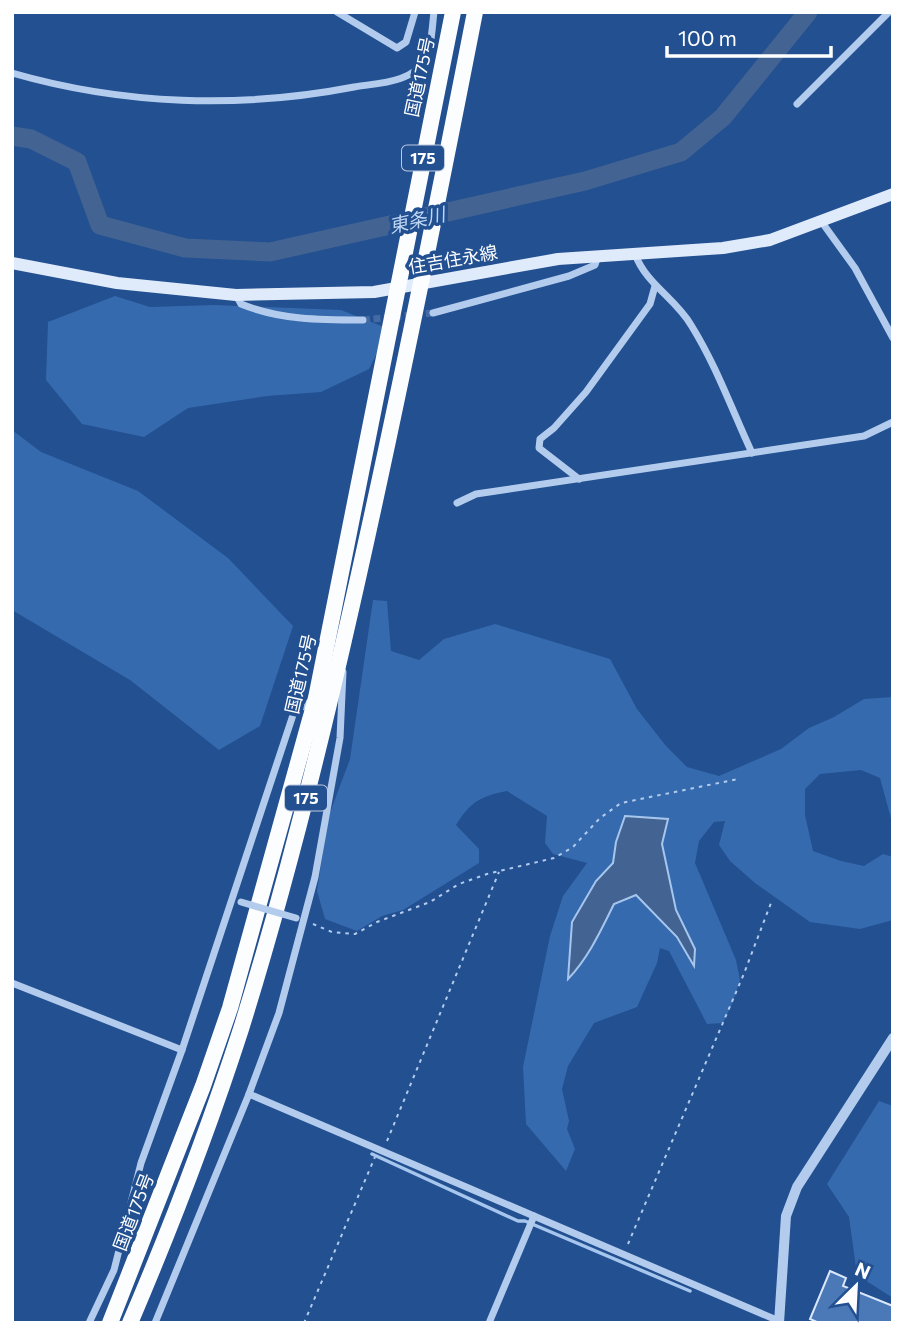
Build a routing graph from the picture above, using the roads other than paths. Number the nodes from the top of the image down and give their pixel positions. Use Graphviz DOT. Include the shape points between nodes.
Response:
graph roads {
  1 [pos="337,12"];
  2 [pos="415,12"];
  3 [pos="434,12"];
  4 [pos="453,12"];
  5 [pos="475,12"];
  6 [pos="889,12"];
  7 [pos="12,73"];
  8 [pos="797,104"];
  9 [pos="893,194"];
  10 [pos="821,221"];
  11 [pos="635,254"];
  12 [pos="598,256"];
  13 [pos="12,263"];
  14 [pos="422,284"];
  15 [pos="655,286"];
  16 [pos="399,288"];
  17 [pos="236,295"];
  18 [pos="433,313"];
  19 [pos="363,320"];
  20 [pos="893,338"];
  21 [pos="893,422"];
  22 [pos="752,453"];
  23 [pos="579,479"];
  24 [pos="457,503"];
  25 [pos="344,637"];
  26 [pos="316,698"];
  27 [pos="232,897"];
  28 [pos="305,921"];
  29 [pos="12,983"];
  30 [pos="893,1038"];
  31 [pos="182,1050"];
  32 [pos="249,1094"];
  33 [pos="534,1216"];
  34 [pos="779,1322"];
  35 [pos="89,1323"];
  36 [pos="110,1323"];
  37 [pos="130,1323"];
  38 [pos="155,1323"];
  39 [pos="489,1323"];
  1 -- 2 [label="street" via="397,48 406,42"];
  3 -- 7 [label="street" via="425,60 408,76 324,94 241,101 163,99 96,93"];
  4 -- 16 [label="highway, 国道175号 / 175"];
  5 -- 14 [label="highway, 国道175号 / 175"];
  6 -- 8 [label="street"];
  9 -- 10 [label="main road, 住吉住永線"];
  10 -- 11 [label="main road, 住吉住永線" via="770,240"];
  10 -- 20 [label="street" via="855,268"];
  11 -- 12 [label="main road, 住吉住永線"];
  11 -- 15 [label="street"];
  12 -- 14 [label="main road, 住吉住永線"];
  12 -- 18 [label="street" via="595,265 569,276"];
  13 -- 17 [label="main road, 住吉住永線" via="117,283"];
  14 -- 16 [label="main road, 住吉住永線"];
  14 -- 25 [label="highway, 国道175号 / 175"];
  15 -- 22 [label="street" via="674,301 700,339"];
  15 -- 23 [label="street" via="650,304 586,392 540,439 539,448"];
  16 -- 17 [label="main road, 住吉住永線"];
  16 -- 26 [label="highway, 国道175号 / 175"];
  17 -- 19 [label="street" via="241,304 263,313 312,320"];
  21 -- 22 [label="street" via="864,436"];
  22 -- 23 [label="street"];
  23 -- 24 [label="street" via="476,494"];
  25 -- 28 [label="street" via="340,738"];
  25 -- 37 [label="highway, 国道175号 / 175" via="317,758 240,1031"];
  26 -- 27 [label="street" via="293,712"];
  26 -- 36 [label="highway, 国道175号 / 175" via="230,1008"];
  27 -- 28 [label="street, bridge"];
  27 -- 31 [label="street"];
  28 -- 32 [label="street" via="279,1013"];
  29 -- 31 [label="street"];
  30 -- 34 [label="street" via="797,1187 786,1216"];
  31 -- 35 [label="street" via="141,1163 114,1270"];
  32 -- 33 [label="street"];
  32 -- 38 [label="street"];
  33 -- 34 [label="street"];
  33 -- 39 [label="street"];
}
